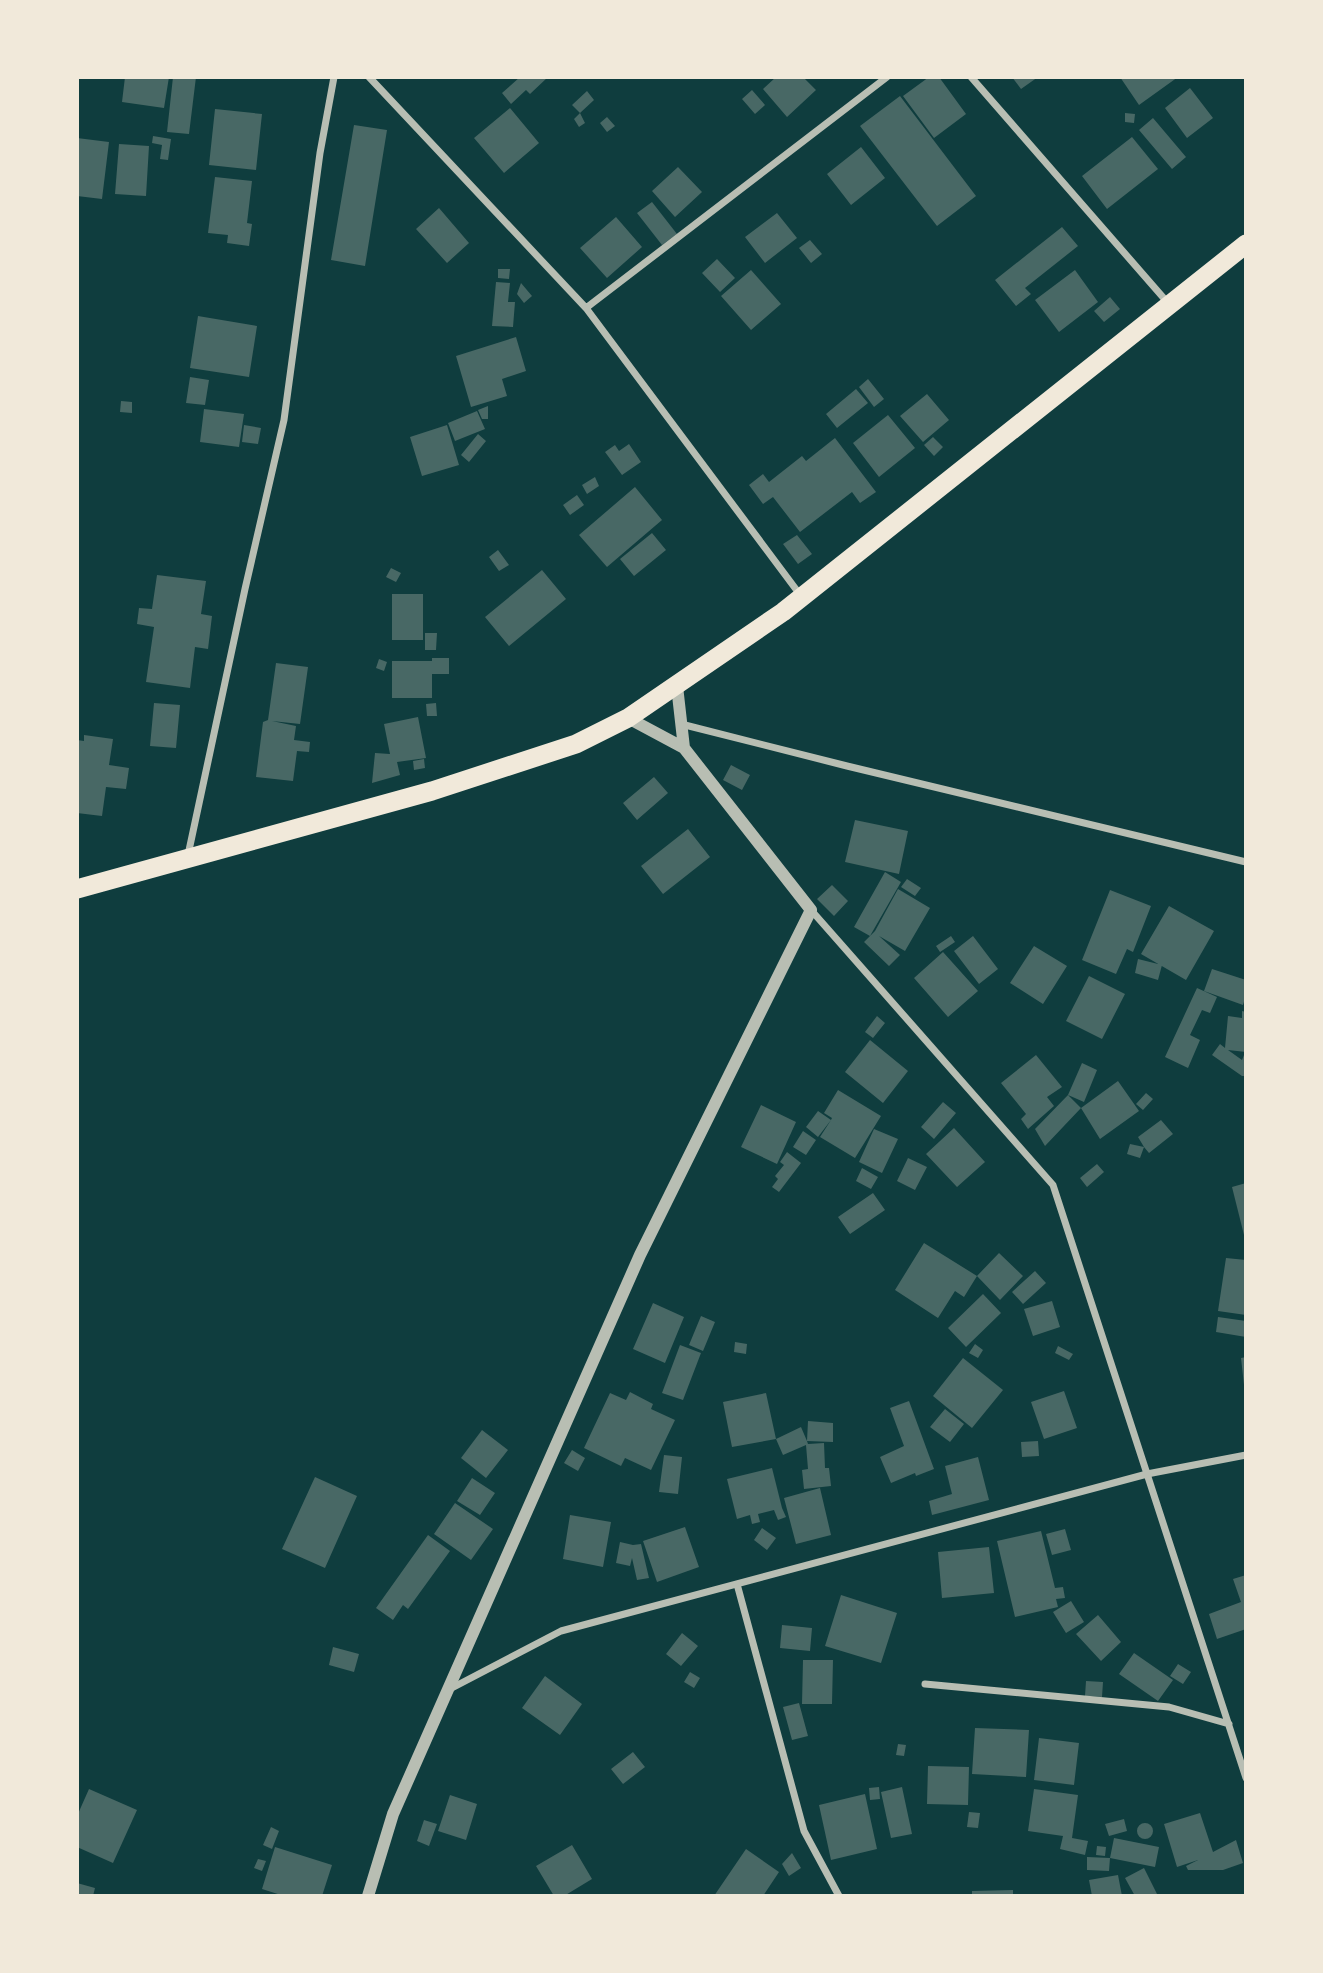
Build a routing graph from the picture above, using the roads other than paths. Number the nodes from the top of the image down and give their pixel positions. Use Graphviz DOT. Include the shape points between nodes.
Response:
graph roads {
  1 [pos="334,77"];
  2 [pos="369,77"];
  3 [pos="887,77"];
  4 [pos="971,77"];
  5 [pos="1246,244"];
  6 [pos="1170,306"];
  7 [pos="586,308"];
  8 [pos="802,597"];
  9 [pos="677,685"];
  10 [pos="628,718"];
  11 [pos="681,724"];
  12 [pos="684,748"];
  13 [pos="187,859"];
  14 [pos="1246,862"];
  15 [pos="77,889"];
  16 [pos="811,910"];
  17 [pos="1246,1455"];
  18 [pos="1147,1474"];
  19 [pos="737,1584"];
  20 [pos="925,1685"];
  21 [pos="448,1690"];
  22 [pos="1229,1724"];
  23 [pos="1246,1777"];
  24 [pos="368,1896"];
  25 [pos="839,1896"];
  1 -- 13 [label="street" via="284,420"];
  2 -- 7 [label="street"];
  3 -- 7 [label="street"];
  4 -- 6 [label="street"];
  5 -- 6 [label="highway"];
  6 -- 8 [label="highway"];
  7 -- 8 [label="street"];
  8 -- 9 [label="highway"];
  9 -- 10 [label="highway"];
  9 -- 11 [label="street"];
  10 -- 12 [label="street"];
  10 -- 13 [label="highway" via="576,744 432,791"];
  11 -- 12 [label="street"];
  11 -- 14 [label="street"];
  12 -- 16 [label="street"];
  13 -- 15 [label="highway"];
  16 -- 18 [label="street" via="1053,1185"];
  16 -- 21 [label="street" via="640,1255"];
  17 -- 18 [label="street"];
  18 -- 19 [label="street"];
  18 -- 22 [label="street"];
  19 -- 21 [label="street" via="561,1631"];
  19 -- 25 [label="street" via="804,1831"];
  20 -- 22 [label="street" via="1169,1707"];
  21 -- 24 [label="street" via="393,1814"];
  22 -- 23 [label="street"];
}
